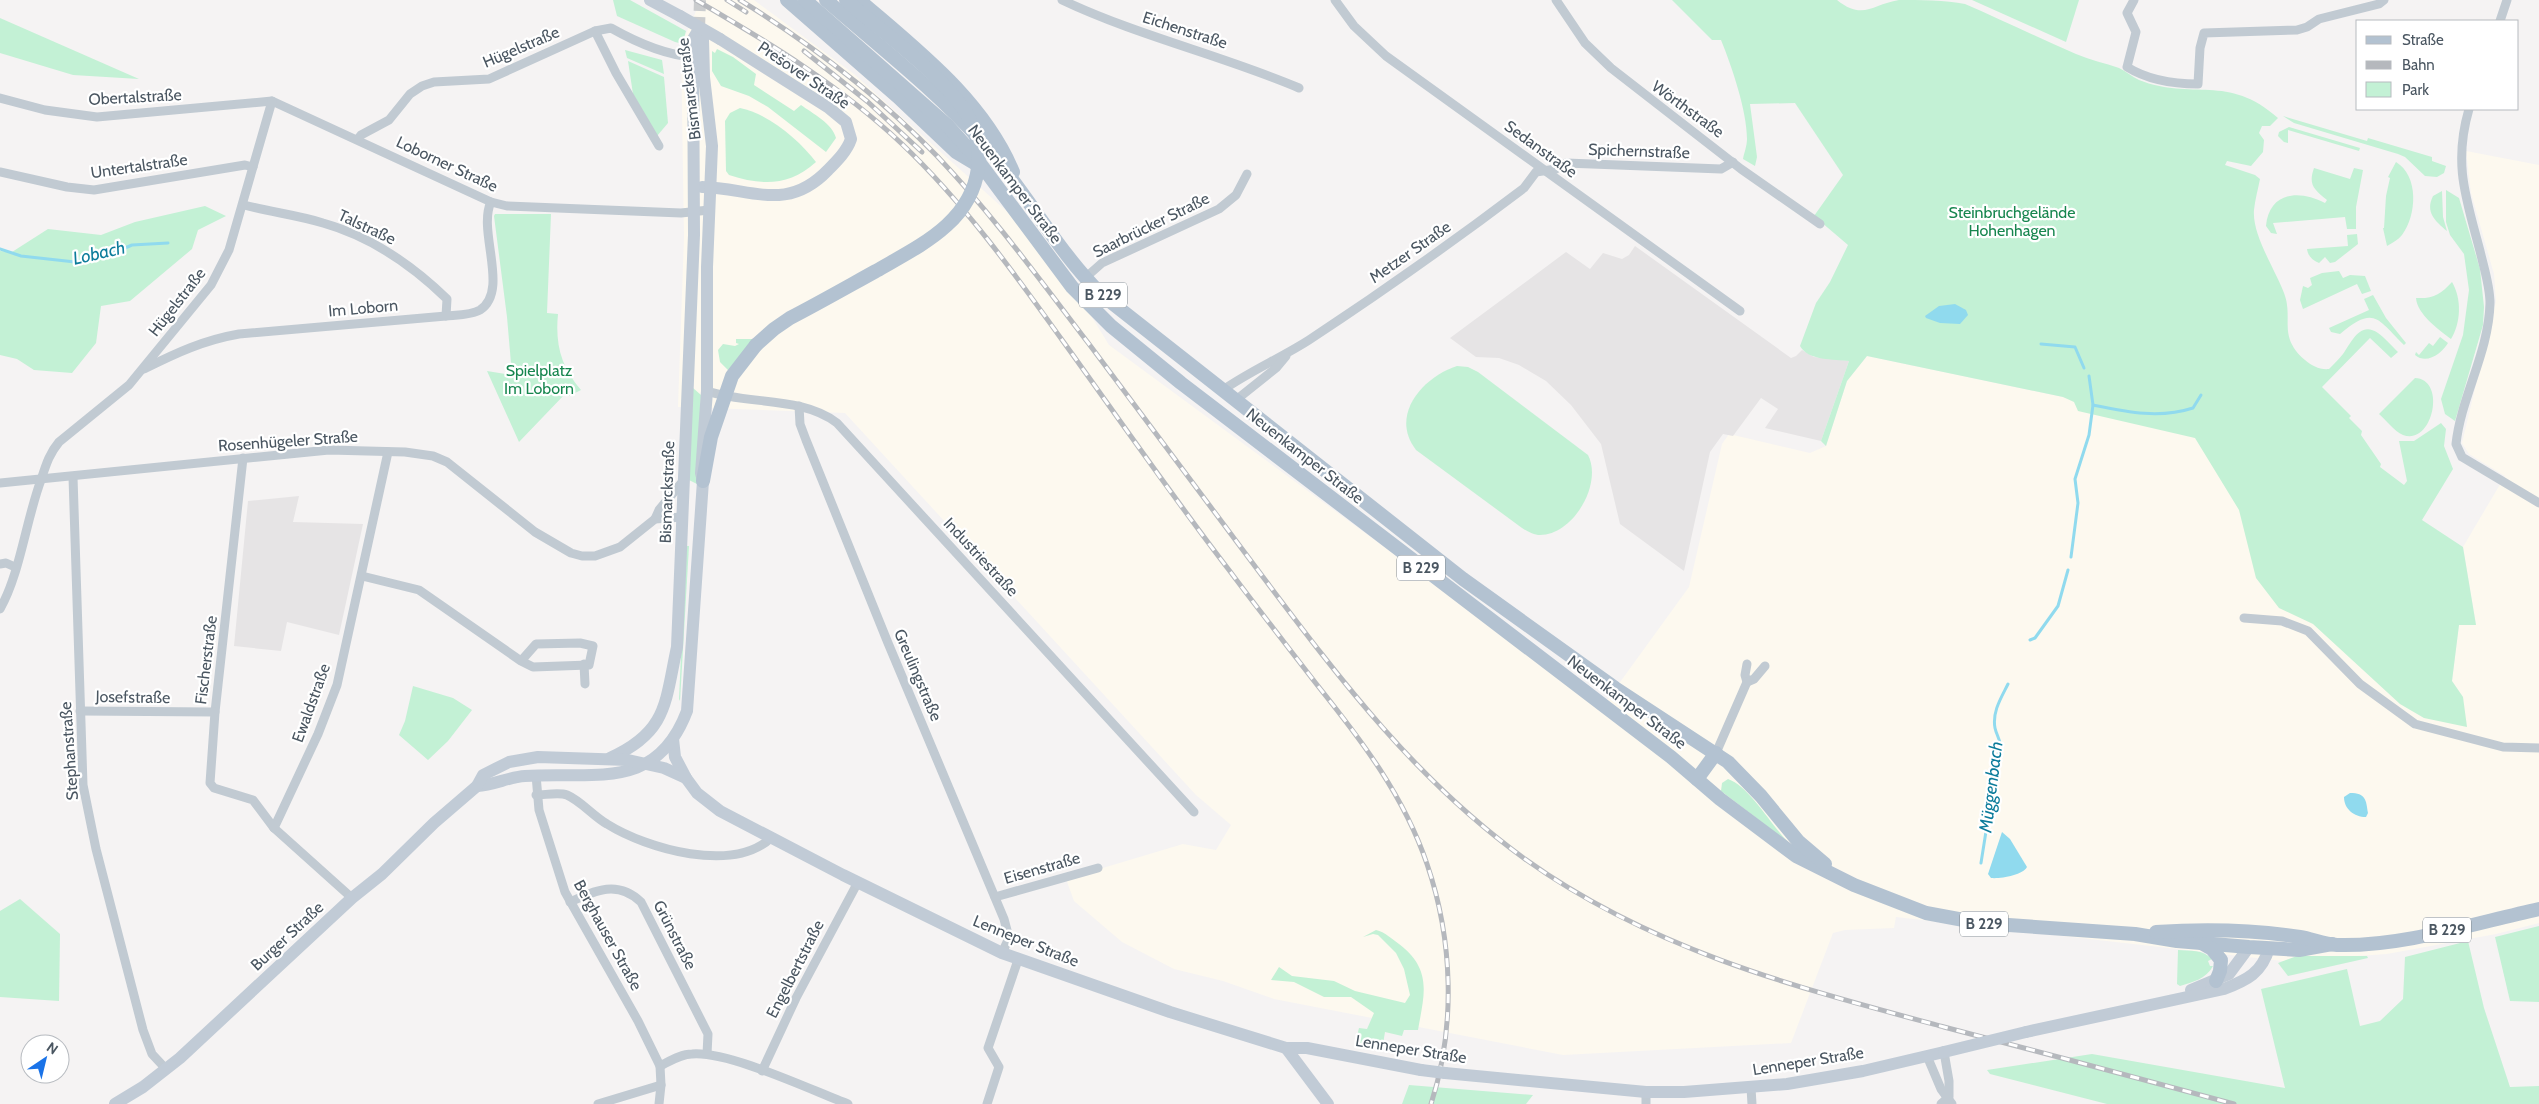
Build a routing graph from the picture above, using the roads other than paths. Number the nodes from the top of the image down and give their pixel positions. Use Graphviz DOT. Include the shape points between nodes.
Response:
graph roads {
  1 [pos="650,0"];
  2 [pos="787,0"];
  3 [pos="805,0"];
  4 [pos="826,0"];
  5 [pos="846,0"];
  6 [pos="858,0"];
  7 [pos="1062,0"];
  8 [pos="1335,0"];
  9 [pos="1556,0"];
  10 [pos="2134,0"];
  11 [pos="2384,0"];
  12 [pos="2507,0"];
  13 [pos="2500,20"];
  14 [pos="595,31"];
  15 [pos="692,57"];
  16 [pos="1299,88"];
  17 [pos="919,89"];
  18 [pos="0,98"];
  19 [pos="272,101"];
  20 [pos="2469,110"];
  21 [pos="358,139"];
  22 [pos="658,146"];
  23 [pos="1733,162"];
  24 [pos="253,167"];
  25 [pos="985,170"];
  26 [pos="1544,170"];
  27 [pos="0,172"];
  28 [pos="1247,174"];
  29 [pos="694,187"];
  30 [pos="710,187"];
  31 [pos="1020,189"];
  32 [pos="491,202"];
  33 [pos="244,205"];
  34 [pos="709,210"];
  35 [pos="695,212"];
  36 [pos="1820,224"];
  37 [pos="1085,278"];
  38 [pos="1740,311"];
  39 [pos="446,316"];
  40 [pos="690,346"];
  41 [pos="1288,354"];
  42 [pos="142,370"];
  43 [pos="1223,390"];
  44 [pos="707,391"];
  45 [pos="724,396"];
  46 [pos="1236,400"];
  47 [pos="1208,404"];
  48 [pos="799,406"];
  49 [pos="1220,413"];
  50 [pos="388,452"];
  51 [pos="243,458"];
  52 [pos="74,477"];
  53 [pos="40,480"];
  54 [pos="684,480"];
  55 [pos="703,481"];
  56 [pos="0,484"];
  57 [pos="2539,503"];
  58 [pos="682,517"];
  59 [pos="655,519"];
  60 [pos="700,519"];
  61 [pos="0,564"];
  62 [pos="15,567"];
  63 [pos="362,576"];
  64 [pos="0,609"];
  65 [pos="2244,618"];
  66 [pos="521,661"];
  67 [pos="584,664"];
  68 [pos="1746,664"];
  69 [pos="1765,666"];
  70 [pos="1747,682"];
  71 [pos="585,684"];
  72 [pos="80,711"];
  73 [pos="215,712"];
  74 [pos="645,737"];
  75 [pos="673,738"];
  76 [pos="2539,748"];
  77 [pos="660,752"];
  78 [pos="1716,753"];
  79 [pos="584,758"];
  80 [pos="610,758"];
  81 [pos="646,763"];
  82 [pos="664,768"];
  83 [pos="536,775"];
  84 [pos="686,778"];
  85 [pos="1697,779"];
  86 [pos="477,786"];
  87 [pos="536,796"];
  88 [pos="1194,812"];
  89 [pos="274,828"];
  90 [pos="772,837"];
  91 [pos="1098,868"];
  92 [pos="1841,878"];
  93 [pos="858,882"];
  94 [pos="995,897"];
  95 [pos="352,898"];
  96 [pos="570,902"];
  97 [pos="2539,909"];
  98 [pos="2135,934"];
  99 [pos="2252,940"];
  100 [pos="2270,941"];
  101 [pos="2202,943"];
  102 [pos="1002,953"];
  103 [pos="1018,960"];
  104 [pos="2216,981"];
  105 [pos="2183,996"];
  106 [pos="1286,1048"];
  107 [pos="1944,1052"];
  108 [pos="707,1054"];
  109 [pos="1927,1056"];
  110 [pos="660,1066"];
  111 [pos="166,1070"];
  112 [pos="762,1071"];
  113 [pos="661,1085"];
  114 [pos="1751,1088"];
  115 [pos="1646,1098"];
  116 [pos="1951,1100"];
  117 [pos="115,1104"];
  118 [pos="598,1104"];
  119 [pos="658,1104"];
  120 [pos="848,1104"];
  121 [pos="987,1104"];
  122 [pos="1328,1104"];
  123 [pos="1752,1104"];
  124 [pos="1941,1104"];
  1 -- 30 [label="main road, Prešover Straße, bridge" via="720,39 829,108 846,122 851,135 844,152 820,178 792,194 766,196"];
  2 -- 25 [label="main road, B 229" via="956,152"];
  3 -- 17 [label="main road, Neuenkamper Straße / B 229"];
  4 -- 17 [label="main road, Neuenkamper Straße / B 229"];
  5 -- 45 [label="main road, bridge" via="940,82 965,111 977,142 976,183 963,208 936,235 782,323 735,369"];
  6 -- 31 [label="main road, B 229" via="962,94 1005,154"];
  7 -- 16 [label="street, Eichenstraße" via="1098,17 1253,69"];
  8 -- 26 [label="street, Sedanstraße" via="1354,26 1386,56"];
  9 -- 23 [label="street, Wörthstraße" via="1586,43 1611,68"];
  10 -- 11 [label="street" via="2127,12 2136,32 2127,67 2157,80 2185,84 2198,84 2204,33 2298,30 2319,19"];
  12 -- 13 [label="street"];
  14 -- 15 [label="street" via="611,28 676,55"];
  14 -- 21 [label="street, Hügelstraße" via="489,79 434,82 422,86 410,94 389,120"];
  14 -- 22 [label="street"];
  15 -- 29 [label="main road, Bismarckstraße"];
  15 -- 30 [label="main road, Bismarckstraße" via="693,39 699,29 703,40 711,132"];
  17 -- 25 [label="main road, Neuenkamper Straße / B 229"];
  17 -- 31 [label="main road, Neuenkamper Straße / B 229" via="982,142"];
  18 -- 19 [label="street, Obertalstraße" via="45,110 97,117"];
  19 -- 21 [label="street, Loborner Straße"];
  19 -- 24 [label="street, Hügelstraße"];
  20 -- 57 [label="street" via="2460,163 2490,300 2488,324 2456,444 2462,457"];
  21 -- 32 [label="street, Loborner Straße"];
  23 -- 26 [label="street, Spichernstraße" via="1721,169 1566,163 1556,169"];
  23 -- 36 [label="street, Wörthstraße"];
  24 -- 27 [label="street, Untertalstraße" via="245,165 94,190"];
  24 -- 33 [label="street, Hügelstraße"];
  25 -- 47 [label="main road, Neuenkamper Straße / B 229" via="1043,250 1089,306"];
  26 -- 38 [label="street, Sedanstraße"];
  26 -- 41 [label="street, Metzer Straße" via="1536,172 1524,188 1488,215"];
  28 -- 37 [label="street, Saarbrücker Straße" via="1236,195 1219,209 1102,263"];
  29 -- 30 [label="main road, Prešover Straße"];
  29 -- 35 [label="main road, Bismarckstraße"];
  30 -- 34 [label="main road, Bismarckstraße"];
  31 -- 37 [label="main road, Neuenkamper Straße / B 229"];
  32 -- 35 [label="street, Loborner Straße" via="507,206"];
  32 -- 39 [label="street, Im Loborn" via="486,215 494,285 492,294 479,310"];
  33 -- 39 [label="street, Talstraße" via="323,223 372,243 436,288 447,299"];
  33 -- 42 [label="street, Hügelstraße" via="229,250 211,285"];
  34 -- 35 [label="street, Loborner Straße"];
  34 -- 44 [label="main road, Bismarckstraße"];
  35 -- 40 [label="main road, Bismarckstraße"];
  37 -- 43 [label="main road, Neuenkamper Straße / B 229"];
  39 -- 42 [label="street, Im Loborn" via="263,331 212,339"];
  40 -- 44 [label="main road" via="696,360 697,383"];
  40 -- 54 [label="main road, Bismarckstraße"];
  41 -- 43 [label="street, Metzer Straße"];
  41 -- 46 [label="street, Metzer Straße" via="1276,368"];
  42 -- 53 [label="street, Hügelstraße" via="129,385 59,442 47,460"];
  43 -- 46 [label="main road, Neuenkamper Straße / B 229"];
  43 -- 47 [label="main road"];
  44 -- 45 [label="street, Industriestraße"];
  44 -- 55 [label="main road, Bismarckstraße" via="701,464"];
  45 -- 48 [label="street, Industriestraße"];
  45 -- 55 [label="main road" via="711,437"];
  46 -- 49 [label="main road"];
  46 -- 78 [label="main road, Neuenkamper Straße / B 229" via="1491,600 1615,688"];
  47 -- 49 [label="main road, Neuenkamper Straße / B 229"];
  48 -- 88 [label="street, Industriestraße" via="822,412 844,428"];
  48 -- 94 [label="street, Greulingstraße" via="800,424"];
  49 -- 85 [label="main road, Neuenkamper Straße / B 229"];
  50 -- 51 [label="street, Rosenhügeler Straße" via="330,450"];
  50 -- 59 [label="street, Rosenhügeler Straße" via="423,454 442,459 535,532 582,556 595,556 620,547"];
  50 -- 63 [label="street, Ewaldstraße"];
  51 -- 52 [label="street, Rosenhügeler Straße"];
  51 -- 73 [label="street, Fischerstraße"];
  52 -- 53 [label="street, Rosenhügeler Straße"];
  52 -- 72 [label="street, Stephanstraße"];
  53 -- 56 [label="street, Rosenhügeler Straße"];
  53 -- 62 [label="street, Hügelstraße"];
  54 -- 58 [label="main road, Bismarckstraße"];
  54 -- 59 [label="street, Rosenhügeler Straße"];
  55 -- 60 [label="main road, Bismarckstraße"];
  58 -- 59 [label="street"];
  58 -- 60 [label="main road"];
  58 -- 74 [label="main road, Bismarckstraße" via="677,646 667,700 659,720"];
  60 -- 75 [label="main road, Bismarckstraße" via="687,711"];
  61 -- 62 [label="street"];
  62 -- 64 [label="street, Hügelstraße"];
  63 -- 66 [label="street" via="419,590"];
  63 -- 89 [label="street, Ewaldstraße" via="337,685"];
  65 -- 76 [label="street" via="2282,621 2308,631 2360,684 2415,724 2503,747"];
  66 -- 67 [label="street" via="533,667"];
  66 -- 67 [label="street" via="536,644 580,643 593,646 589,665"];
  67 -- 71 [label="street"];
  68 -- 70 [label="street"];
  69 -- 70 [label="street"];
  70 -- 78 [label="street"];
  72 -- 73 [label="street, Josefstraße"];
  72 -- 111 [label="street, Stephanstraße" via="83,785 96,849 143,1030 152,1054"];
  73 -- 89 [label="street, Fischerstraße" via="210,783 214,788 253,800"];
  74 -- 80 [label="main road, Burger Straße"];
  75 -- 77 [label="main road, Bismarckstraße"];
  75 -- 84 [label="main road, Lenneper Straße" via="675,757"];
  77 -- 81 [label="main road, Burger Straße"];
  78 -- 85 [label="main road"];
  78 -- 92 [label="main road, Neuenkamper Straße / B 229" via="1740,772 1798,840"];
  79 -- 80 [label="main road, Burger Straße"];
  79 -- 83 [label="main road" via="576,764 547,765"];
  79 -- 86 [label="main road, Burger Straße" via="517,760 483,775"];
  80 -- 81 [label="main road, Burger Straße"];
  81 -- 82 [label="main road, Burger Straße"];
  81 -- 83 [label="main road, Burger Straße" via="626,772 600,776"];
  82 -- 84 [label="main road, Lenneper Straße"];
  83 -- 86 [label="main road, Burger Straße"];
  83 -- 87 [label="street, Berghauser Straße"];
  84 -- 90 [label="main road, Lenneper Straße" via="697,793 720,811"];
  85 -- 92 [label="main road, Neuenkamper Straße / B 229" via="1789,851"];
  86 -- 95 [label="main road, Burger Straße"];
  87 -- 90 [label="street" via="566,795 625,835 676,852 703,854 751,850 763,846"];
  87 -- 96 [label="street, Berghauser Straße"];
  89 -- 95 [label="street"];
  90 -- 93 [label="main road, Lenneper Straße"];
  91 -- 94 [label="street, Eisenstraße"];
  92 -- 98 [label="main road, Neuenkamper Straße / B 229" via="1905,906 1946,917 1980,923"];
  93 -- 102 [label="main road, Lenneper Straße"];
  93 -- 112 [label="street, Engelbertstraße" via="796,998"];
  94 -- 102 [label="street, Greulingstraße" via="1008,930 1009,938"];
  95 -- 111 [label="main road, Burger Straße"];
  96 -- 108 [label="street, Grünstraße" via="611,887 631,893 642,902 708,1034"];
  96 -- 110 [label="street, Berghauser Straße"];
  97 -- 100 [label="main road, B 229" via="2393,940 2299,950"];
  98 -- 99 [label="main road, Neuenkamper Straße / B 229" via="2178,930"];
  98 -- 101 [label="main road, Neuenkamper Straße / B 229"];
  99 -- 100 [label="main road, B 229"];
  99 -- 101 [label="main road, Neuenkamper Straße / B 229"];
  99 -- 104 [label="main road, Lenneper Straße" via="2228,974"];
  100 -- 105 [label="main road, Lenneper Straße" via="2264,963 2247,980 2224,989"];
  101 -- 104 [label="main road" via="2212,948 2221,960"];
  102 -- 103 [label="main road, Lenneper Straße"];
  103 -- 106 [label="main road, Lenneper Straße"];
  103 -- 121 [label="street" via="988,1048 1000,1067"];
  104 -- 105 [label="main road, Lenneper Straße"];
  105 -- 107 [label="main road, Lenneper Straße, bridge"];
  106 -- 115 [label="main road, Lenneper Straße, bridge" via="1307,1048 1421,1070"];
  106 -- 122 [label="main road"];
  107 -- 109 [label="main road, Lenneper Straße"];
  107 -- 116 [label="street"];
  108 -- 110 [label="street" via="684,1055"];
  108 -- 112 [label="street"];
  109 -- 114 [label="main road, Lenneper Straße" via="1854,1073"];
  109 -- 116 [label="street" via="1940,1089"];
  110 -- 113 [label="street, Berghauser Straße"];
  111 -- 117 [label="main road, Burger Straße"];
  112 -- 120 [label="street"];
  113 -- 118 [label="street"];
  113 -- 119 [label="street, Berghauser Straße"];
  114 -- 115 [label="main road, Lenneper Straße"];
  114 -- 123 [label="street"];
  116 -- 124 [label="street"];
}
